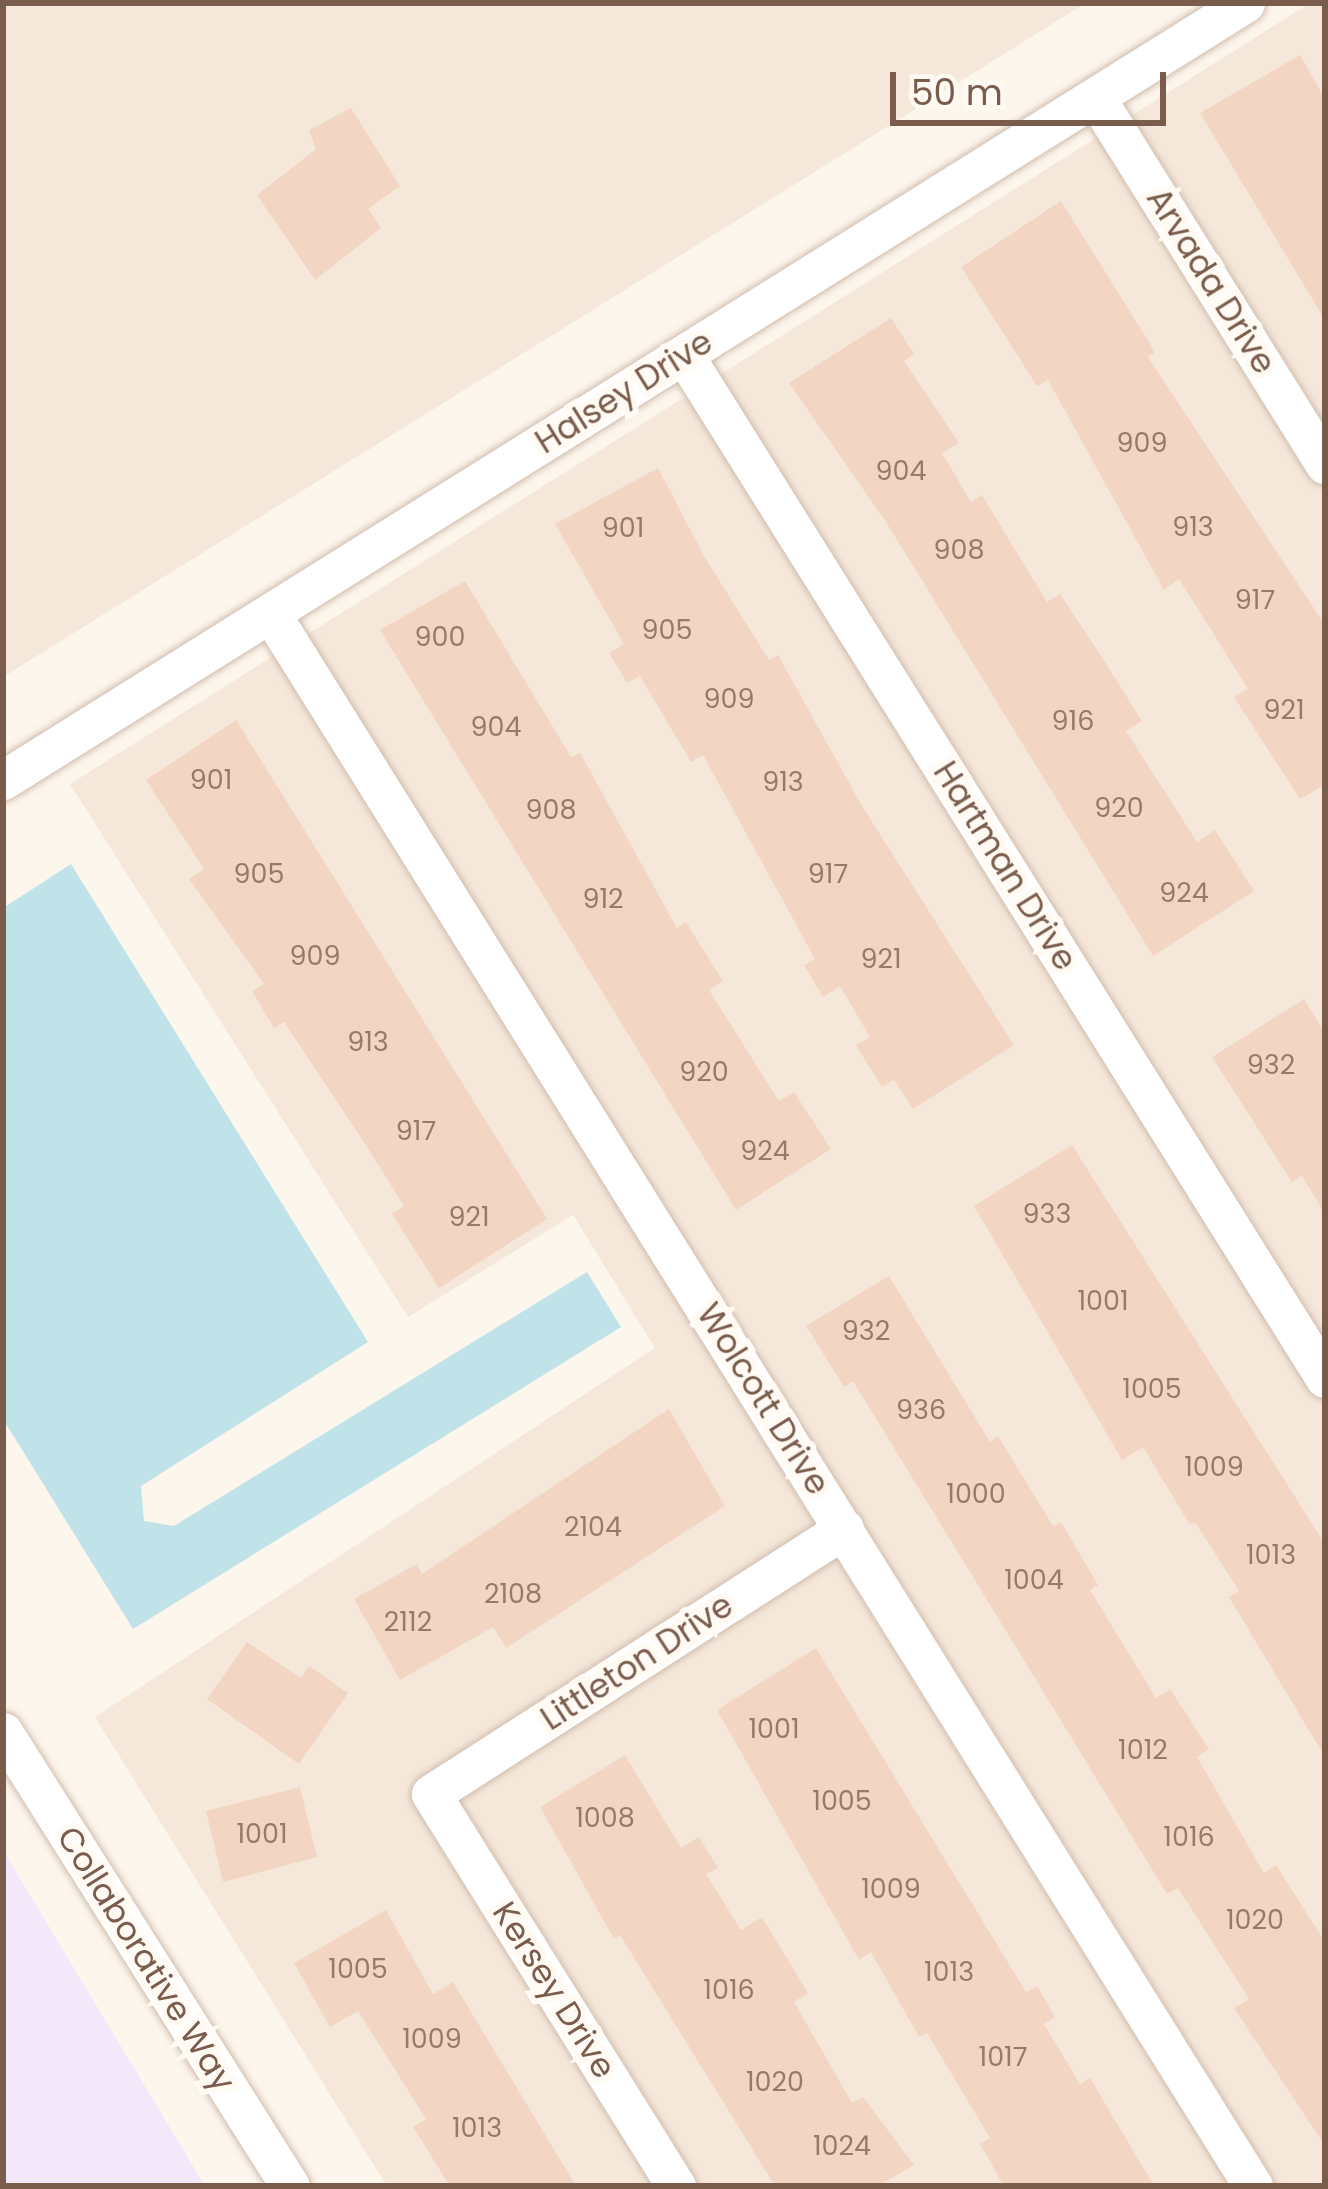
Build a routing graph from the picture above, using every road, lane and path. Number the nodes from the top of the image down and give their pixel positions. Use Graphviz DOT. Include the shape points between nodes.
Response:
graph roads {
  1 [pos="1246,3"];
  2 [pos="1096,98"];
  3 [pos="684,355"];
  4 [pos="1325,464"];
  5 [pos="271,614"];
  6 [pos="3,780"];
  7 [pos="1325,1378"];
  8 [pos="844,1529"];
  9 [pos="3,1732"];
  10 [pos="431,1794"];
  11 [pos="290,2186"];
  12 [pos="676,2186"];
  13 [pos="1252,2186"];
  1 -- 2 [label="street, Halsey Drive"];
  2 -- 3 [label="street, Halsey Drive"];
  2 -- 4 [label="street, Arvada Drive"];
  3 -- 5 [label="street, Halsey Drive"];
  3 -- 7 [label="street, Hartman Drive"];
  5 -- 6 [label="street, Halsey Drive"];
  5 -- 8 [label="street, Wolcott Drive"];
  8 -- 10 [label="street, Littleton Drive"];
  8 -- 13 [label="street, Wolcott Drive"];
  9 -- 11 [label="street, Collaborative Way"];
  10 -- 12 [label="street, Kersey Drive"];
}
